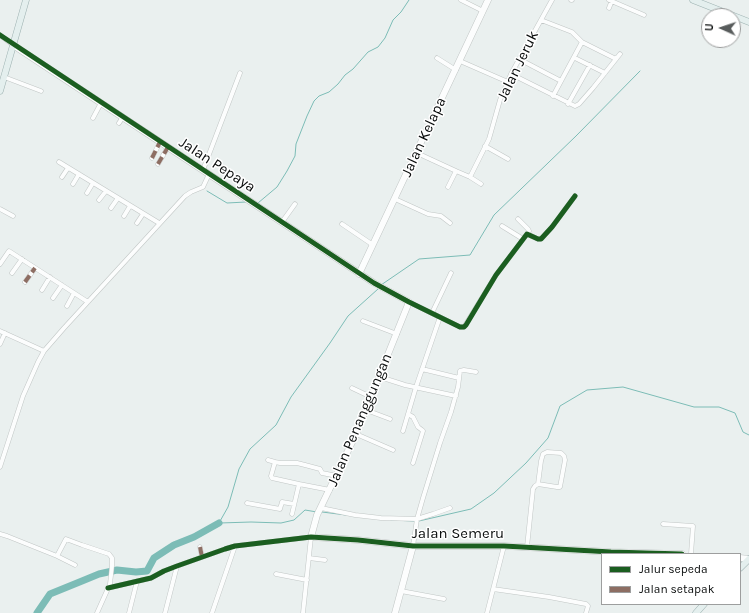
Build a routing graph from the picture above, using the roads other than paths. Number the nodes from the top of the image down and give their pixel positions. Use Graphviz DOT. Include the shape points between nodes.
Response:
graph roads {
  1 [pos="26,0"];
  2 [pos="461,0"];
  3 [pos="488,0"];
  4 [pos="552,0"];
  5 [pos="611,0"];
  6 [pos="693,0"];
  7 [pos="609,8"];
  8 [pos="484,11"];
  9 [pos="644,15"];
  10 [pos="541,20"];
  11 [pos="749,22"];
  12 [pos="0,36"];
  13 [pos="582,42"];
  14 [pos="13,44"];
  15 [pos="620,54"];
  16 [pos="437,58"];
  17 [pos="574,58"];
  18 [pos="519,59"];
  19 [pos="616,59"];
  20 [pos="460,61"];
  21 [pos="590,65"];
  22 [pos="456,70"];
  23 [pos="240,73"];
  24 [pos="605,73"];
  25 [pos="511,74"];
  26 [pos="4,77"];
  27 [pos="561,81"];
  28 [pos="508,82"];
  29 [pos="41,91"];
  30 [pos="0,92"];
  31 [pos="553,96"];
  32 [pos="101,103"];
  33 [pos="568,104"];
  34 [pos="93,118"];
  35 [pos="160,142"];
  36 [pos="485,146"];
  37 [pos="168,147"];
  38 [pos="417,153"];
  39 [pos="152,158"];
  40 [pos="508,159"];
  41 [pos="60,162"];
  42 [pos="158,164"];
  43 [pos="68,168"];
  44 [pos="203,170"];
  45 [pos="456,172"];
  46 [pos="79,174"];
  47 [pos="209,174"];
  48 [pos="62,177"];
  49 [pos="470,177"];
  50 [pos="93,183"];
  51 [pos="73,184"];
  52 [pos="481,184"];
  53 [pos="448,187"];
  54 [pos="106,191"];
  55 [pos="87,193"];
  56 [pos="575,196"];
  57 [pos="118,198"];
  58 [pos="395,199"];
  59 [pos="99,200"];
  60 [pos="295,204"];
  61 [pos="130,206"];
  62 [pos="111,208"];
  63 [pos="0,209"];
  64 [pos="143,214"];
  65 [pos="13,216"];
  66 [pos="124,216"];
  67 [pos="518,219"];
  68 [pos="282,222"];
  69 [pos="137,223"];
  70 [pos="159,223"];
  71 [pos="450,223"];
  72 [pos="342,224"];
  73 [pos="502,226"];
  74 [pos="527,234"];
  75 [pos="523,239"];
  76 [pos="373,245"];
  77 [pos="22,259"];
  78 [pos="0,264"];
  79 [pos="35,268"];
  80 [pos="12,273"];
  81 [pos="451,273"];
  82 [pos="359,274"];
  83 [pos="50,277"];
  84 [pos="26,282"];
  85 [pos="62,285"];
  86 [pos="42,290"];
  87 [pos="74,293"];
  88 [pos="53,298"];
  89 [pos="88,302"];
  90 [pos="409,302"];
  91 [pos="66,306"];
  92 [pos="432,313"];
  93 [pos="440,317"];
  94 [pos="363,321"];
  95 [pos="0,331"];
  96 [pos="5,333"];
  97 [pos="396,334"];
  98 [pos="0,344"];
  99 [pos="44,351"];
  100 [pos="422,369"];
  101 [pos="476,372"];
  102 [pos="380,377"];
  103 [pos="459,378"];
  104 [pos="416,387"];
  105 [pos="352,388"];
  106 [pos="456,396"];
  107 [pos="372,397"];
  108 [pos="366,410"];
  109 [pos="408,414"];
  110 [pos="390,419"];
  111 [pos="403,431"];
  112 [pos="356,434"];
  113 [pos="394,450"];
  114 [pos="268,460"];
  115 [pos="274,462"];
  116 [pos="413,463"];
  117 [pos="0,467"];
  118 [pos="337,476"];
  119 [pos="299,484"];
  120 [pos="538,484"];
  121 [pos="330,490"];
  122 [pos="247,502"];
  123 [pos="294,504"];
  124 [pos="321,508"];
  125 [pos="450,508"];
  126 [pos="292,514"];
  127 [pos="417,520"];
  128 [pos="663,524"];
  129 [pos="0,534"];
  130 [pos="310,537"];
  131 [pos="235,546"];
  132 [pos="413,546"];
  133 [pos="504,546"];
  134 [pos="200,547"];
  135 [pos="527,547"];
  136 [pos="660,553"];
  137 [pos="691,553"];
  138 [pos="57,556"];
  139 [pos="202,557"];
  140 [pos="309,558"];
  141 [pos="749,559"];
  142 [pos="325,560"];
  143 [pos="75,565"];
  144 [pos="177,566"];
  145 [pos="741,567"];
  146 [pos="276,574"];
  147 [pos="307,580"];
  148 [pos="137,582"];
  149 [pos="108,588"];
  150 [pos="493,589"];
  151 [pos="401,591"];
  152 [pos="444,599"];
  153 [pos="703,605"];
  154 [pos="97,613"];
  155 [pos="129,613"];
  156 [pos="165,613"];
  157 [pos="212,613"];
  158 [pos="303,613"];
  159 [pos="395,613"];
  160 [pos="487,613"];
  161 [pos="586,613"];
  162 [pos="696,613"];
  1 -- 14 [label="main road"];
  2 -- 8 [label="street"];
  3 -- 8 [label="street, Jalan Kelapa"];
  4 -- 10 [label="street, Jalan Jeruk"];
  5 -- 7 [label="street"];
  5 -- 9 [label="street"];
  6 -- 11 [label="main road"];
  8 -- 20 [label="street, Jalan Kelapa"];
  10 -- 13 [label="street" via="572,32"];
  10 -- 18 [label="street, Jalan Jeruk"];
  12 -- 14 [label="street"];
  13 -- 17 [label="street"];
  13 -- 19 [label="street"];
  14 -- 26 [label="main road"];
  14 -- 32 [label="street, Jalan Pepaya"];
  15 -- 19 [label="street"];
  16 -- 22 [label="street"];
  17 -- 21 [label="street"];
  17 -- 27 [label="street"];
  18 -- 25 [label="street, Jalan Jeruk"];
  18 -- 27 [label="street"];
  19 -- 24 [label="street"];
  20 -- 22 [label="street, Jalan Kelapa"];
  20 -- 28 [label="street"];
  21 -- 24 [label="street"];
  21 -- 33 [label="street"];
  22 -- 38 [label="street, Jalan Kelapa"];
  23 -- 44 [label="street"];
  24 -- 33 [label="street" via="577,106"];
  25 -- 28 [label="street, Jalan Jeruk"];
  25 -- 31 [label="street"];
  26 -- 29 [label="street"];
  26 -- 30 [label="main road"];
  27 -- 31 [label="street"];
  28 -- 36 [label="street, Jalan Jeruk"];
  31 -- 33 [label="street"];
  32 -- 34 [label="street"];
  32 -- 35 [label="street, Jalan Pepaya" via="121,120"];
  35 -- 37 [label="street, Jalan Pepaya"];
  35 -- 39 [label="street"];
  36 -- 40 [label="street"];
  36 -- 49 [label="street, Jalan Jeruk"];
  37 -- 42 [label="street"];
  37 -- 44 [label="street, Jalan Pepaya"];
  38 -- 45 [label="street"];
  38 -- 58 [label="street, Jalan Kelapa"];
  41 -- 43 [label="street"];
  43 -- 46 [label="street"];
  43 -- 48 [label="street"];
  44 -- 47 [label="street, Jalan Pepaya"];
  45 -- 49 [label="street"];
  45 -- 53 [label="street"];
  46 -- 50 [label="street"];
  46 -- 51 [label="street"];
  47 -- 68 [label="street, Jalan Pepaya"];
  47 -- 70 [label="street" via="203,187 186,195"];
  49 -- 52 [label="street"];
  50 -- 54 [label="street"];
  50 -- 55 [label="street"];
  54 -- 57 [label="street"];
  54 -- 59 [label="street"];
  56 -- 74 [label="street" via="541,239"];
  57 -- 61 [label="street"];
  57 -- 62 [label="street"];
  58 -- 71 [label="street" via="428,214 441,216"];
  58 -- 76 [label="street, Jalan Kelapa"];
  60 -- 68 [label="street"];
  61 -- 64 [label="street"];
  61 -- 66 [label="street"];
  63 -- 65 [label="street"];
  64 -- 69 [label="street"];
  64 -- 70 [label="street"];
  67 -- 74 [label="street" via="528,229"];
  68 -- 82 [label="street, Jalan Pepaya"];
  70 -- 89 [label="street"];
  72 -- 76 [label="street"];
  73 -- 75 [label="street"];
  74 -- 75 [label="street"];
  75 -- 93 [label="street" via="464,326 460,327"];
  76 -- 82 [label="street, Jalan Kelapa"];
  77 -- 78 [label="street" via="9,251"];
  77 -- 79 [label="street"];
  77 -- 80 [label="street"];
  79 -- 83 [label="street"];
  79 -- 84 [label="street"];
  81 -- 92 [label="street"];
  82 -- 90 [label="street, Jalan Pepaya"];
  83 -- 85 [label="street"];
  83 -- 86 [label="street"];
  85 -- 87 [label="street"];
  85 -- 88 [label="street"];
  87 -- 89 [label="street"];
  87 -- 91 [label="street"];
  89 -- 99 [label="street"];
  90 -- 92 [label="street"];
  90 -- 97 [label="street, Jalan Penanggungan"];
  92 -- 93 [label="street"];
  93 -- 100 [label="street"];
  94 -- 97 [label="street"];
  95 -- 96 [label="street"];
  96 -- 98 [label="street"];
  96 -- 99 [label="street"];
  97 -- 102 [label="street, Jalan Penanggungan"];
  99 -- 117 [label="street" via="23,396"];
  100 -- 103 [label="street"];
  100 -- 104 [label="street"];
  101 -- 103 [label="street" via="462,370"];
  102 -- 104 [label="street"];
  102 -- 107 [label="street, Jalan Penanggungan"];
  103 -- 106 [label="street"];
  104 -- 106 [label="street"];
  104 -- 109 [label="street"];
  105 -- 107 [label="street"];
  106 -- 127 [label="street"];
  107 -- 108 [label="street, Jalan Penanggungan"];
  108 -- 110 [label="street"];
  108 -- 112 [label="street, Jalan Penanggungan"];
  109 -- 111 [label="street"];
  109 -- 116 [label="street" via="414,417 423,430"];
  112 -- 113 [label="street"];
  112 -- 118 [label="street, Jalan Penanggungan"];
  114 -- 115 [label="street"];
  115 -- 118 [label="street" via="305,465 320,469 322,473"];
  115 -- 119 [label="street" via="272,478"];
  118 -- 121 [label="street, Jalan Penanggungan"];
  119 -- 121 [label="street"];
  119 -- 123 [label="street"];
  120 -- 120 [label="street" via="560,487 565,460 562,453 543,454"];
  120 -- 135 [label="street" via="532,489"];
  121 -- 124 [label="street, Jalan Penanggungan"];
  122 -- 123 [label="street" via="279,509 282,502"];
  123 -- 126 [label="street"];
  124 -- 127 [label="street" via="355,515"];
  124 -- 130 [label="street, Jalan Penanggungan"];
  125 -- 127 [label="street"];
  127 -- 132 [label="street"];
  128 -- 137 [label="street" via="693,526"];
  129 -- 138 [label="street"];
  130 -- 131 [label="street, Jalan Semeru"];
  130 -- 132 [label="street, Jalan Semeru"];
  130 -- 140 [label="street"];
  131 -- 139 [label="street, Jalan Semeru"];
  131 -- 157 [label="street"];
  132 -- 133 [label="street, Jalan Semeru"];
  132 -- 151 [label="street"];
  133 -- 135 [label="street, Jalan Semeru"];
  133 -- 150 [label="street"];
  134 -- 139 [label="street"];
  135 -- 136 [label="street, Jalan Semeru"];
  138 -- 143 [label="street"];
  138 -- 149 [label="street" via="66,539 109,554 112,566"];
  139 -- 144 [label="street, Jalan Semeru"];
  140 -- 142 [label="street"];
  140 -- 147 [label="street"];
  141 -- 145 [label="main road"];
  144 -- 148 [label="street, Jalan Semeru"];
  144 -- 156 [label="street"];
  146 -- 147 [label="street"];
  147 -- 158 [label="street"];
  148 -- 149 [label="street, Jalan Semeru"];
  148 -- 155 [label="street"];
  149 -- 154 [label="street"];
  150 -- 160 [label="street"];
  150 -- 161 [label="street" via="586,604"];
  151 -- 152 [label="street"];
  151 -- 159 [label="street"];
  153 -- 162 [label="main road"];
}
